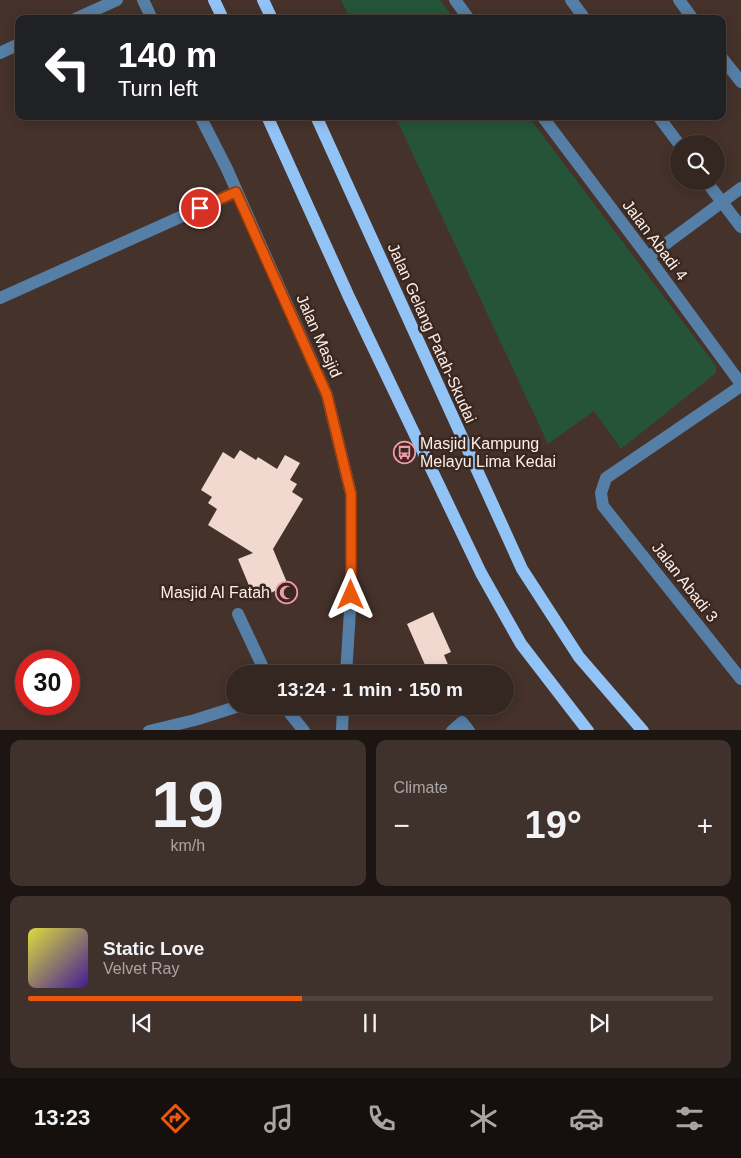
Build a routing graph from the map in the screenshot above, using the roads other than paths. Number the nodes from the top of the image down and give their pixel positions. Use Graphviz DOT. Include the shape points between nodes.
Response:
graph roads {
  1 [pos="117,0"];
  2 [pos="143,0"];
  3 [pos="214,0"];
  4 [pos="264,0"];
  5 [pos="455,0"];
  6 [pos="571,0"];
  7 [pos="679,0"];
  8 [pos="84,15"];
  9 [pos="150,15"];
  10 [pos="221,15"];
  11 [pos="270,15"];
  12 [pos="466,15"];
  13 [pos="582,15"];
  14 [pos="690,15"];
  15 [pos="15,46"];
  16 [pos="0,53"];
  17 [pos="726,63"];
  18 [pos="741,82"];
  19 [pos="202,120"];
  20 [pos="269,120"];
  21 [pos="318,120"];
  22 [pos="545,120"];
  23 [pos="661,120"];
  24 [pos="672,135"];
  25 [pos="741,188"];
  26 [pos="713,190"];
  27 [pos="236,192"];
  28 [pos="722,202"];
  29 [pos="741,227"];
  30 [pos="648,257"];
  31 [pos="0,298"];
  32 [pos="741,385"];
  33 [pos="238,614"];
  34 [pos="262,665"];
  35 [pos="347,665"];
  36 [pos="741,679"];
  37 [pos="226,710"];
  38 [pos="292,715"];
  39 [pos="343,715"];
  40 [pos="149,730"];
  41 [pos="304,730"];
  42 [pos="342,730"];
  43 [pos="452,730"];
  44 [pos="469,730"];
  45 [pos="588,730"];
  46 [pos="643,730"];
  1 -- 8 [label="street"];
  2 -- 9 [label="street"];
  3 -- 10 [label="main road"];
  4 -- 11 [label="main road"];
  5 -- 12 [label="street"];
  6 -- 13 [label="street"];
  7 -- 14 [label="street"];
  15 -- 16 [label="street"];
  17 -- 18 [label="street"];
  19 -- 27 [label="street, Jalan Masjid"];
  20 -- 45 [label="main road" via="481,573 521,644"];
  21 -- 46 [label="main road, Jalan Gelang Patah-Skudai" via="522,569 579,657"];
  22 -- 30 [label="street, Jalan Abadi 4"];
  23 -- 24 [label="street"];
  25 -- 28 [label="street"];
  26 -- 28 [label="street"];
  27 -- 31 [label="street"];
  27 -- 35 [label="street, Jalan Masjid" via="327,395 351,494 351,595"];
  28 -- 29 [label="street"];
  28 -- 30 [label="street"];
  30 -- 32 [label="street, Jalan Abadi 4"];
  32 -- 36 [label="street, Jalan Abadi 3" via="606,478 601,493 604,506"];
  33 -- 34 [label="street"];
  37 -- 40 [label="street"];
  38 -- 41 [label="street"];
  39 -- 42 [label="street"];
  43 -- 44 [label="street" via="462,722"];
}
